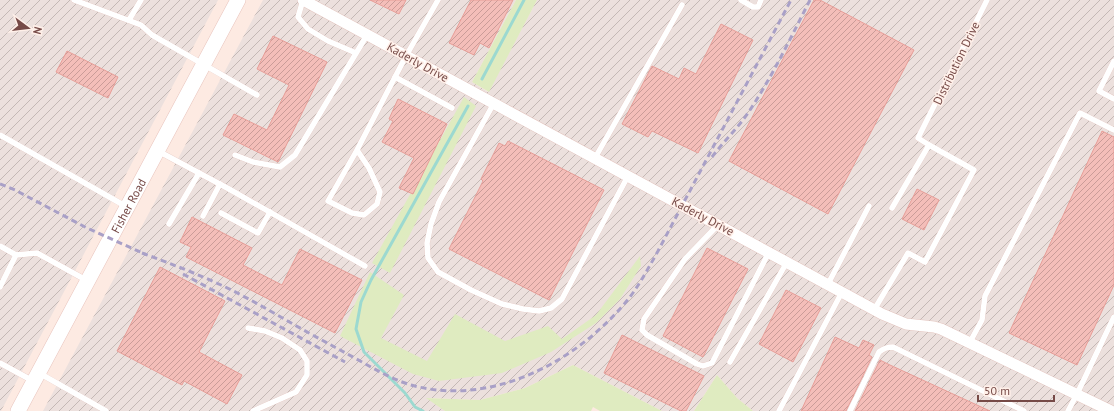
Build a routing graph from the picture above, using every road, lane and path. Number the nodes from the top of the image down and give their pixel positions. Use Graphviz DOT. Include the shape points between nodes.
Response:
graph roads {
  1 [pos="74,0"];
  2 [pos="141,0"];
  3 [pos="238,0"];
  4 [pos="303,0"];
  5 [pos="438,0"];
  6 [pos="741,0"];
  7 [pos="761,0"];
  8 [pos="987,0"];
  9 [pos="682,5"];
  10 [pos="129,20"];
  11 [pos="367,34"];
  12 [pos="356,53"];
  13 [pos="406,56"];
  14 [pos="1114,61"];
  15 [pos="204,65"];
  16 [pos="395,76"];
  17 [pos="257,95"];
  18 [pos="1114,99"];
  19 [pos="494,103"];
  20 [pos="452,108"];
  21 [pos="1114,130"];
  22 [pos="0,135"];
  23 [pos="929,144"];
  24 [pos="357,150"];
  25 [pos="157,151"];
  26 [pos="235,155"];
  27 [pos="595,158"];
  28 [pos="199,173"];
  29 [pos="628,176"];
  30 [pos="220,184"];
  31 [pos="869,206"];
  32 [pos="127,208"];
  33 [pos="892,208"];
  34 [pos="270,212"];
  35 [pos="221,213"];
  36 [pos="203,216"];
  37 [pos="169,224"];
  38 [pos="718,225"];
  39 [pos="0,246"];
  40 [pos="769,252"];
  41 [pos="16,255"];
  42 [pos="787,262"];
  43 [pos="365,266"];
  44 [pos="88,281"];
  45 [pos="828,284"];
  46 [pos="0,287"];
  47 [pos="842,292"];
  48 [pos="874,310"];
  49 [pos="1114,317"];
  50 [pos="248,328"];
  51 [pos="970,342"];
  52 [pos="730,362"];
  53 [pos="0,363"];
  54 [pos="36,377"];
  55 [pos="1077,394"];
  56 [pos="1114,407"];
  57 [pos="18,411"];
  58 [pos="106,411"];
  59 [pos="253,411"];
  60 [pos="779,411"];
  61 [pos="850,411"];
  62 [pos="1024,411"];
  63 [pos="1068,411"];
  64 [pos="1112,411"];
  1 -- 10 [label="lane"];
  2 -- 10 [label="lane"];
  3 -- 15 [label="main road, Fisher Road"];
  4 -- 11 [label="street, Kaderly Drive"];
  4 -- 12 [label="lane" via="298,17 308,29"];
  5 -- 13 [label="lane"];
  6 -- 7 [label="lane" via="754,7 758,7"];
  8 -- 23 [label="lane, Distribution Drive" via="918,138"];
  9 -- 27 [label="lane"];
  10 -- 15 [label="lane" via="141,24 152,35"];
  11 -- 12 [label="lane"];
  11 -- 13 [label="street, Kaderly Drive"];
  12 -- 26 [label="lane" via="295,155 280,167 253,162"];
  13 -- 16 [label="lane"];
  13 -- 19 [label="street, Kaderly Drive"];
  14 -- 18 [label="lane" via="1099,92"];
  15 -- 17 [label="lane"];
  15 -- 25 [label="main road, Fisher Road"];
  16 -- 20 [label="lane"];
  16 -- 24 [label="lane"];
  19 -- 27 [label="street, Kaderly Drive"];
  19 -- 29 [label="lane" via="440,202 427,243 428,258 438,272 471,290 502,304 523,309 539,311 551,308 562,299"];
  21 -- 51 [label="lane" via="1080,113 985,296 982,320"];
  22 -- 32 [label="lane"];
  23 -- 33 [label="lane"];
  23 -- 48 [label="lane" via="974,170 925,262 908,253"];
  24 -- 24 [label="lane" via="380,192 377,204 364,215 352,213 328,201"];
  25 -- 28 [label="lane"];
  25 -- 32 [label="main road, Fisher Road"];
  27 -- 29 [label="street, Kaderly Drive"];
  28 -- 30 [label="lane"];
  28 -- 37 [label="lane"];
  29 -- 38 [label="street, Kaderly Drive"];
  30 -- 34 [label="lane"];
  30 -- 36 [label="lane"];
  31 -- 45 [label="lane"];
  32 -- 44 [label="main road, Fisher Road"];
  34 -- 35 [label="lane" via="258,233"];
  34 -- 43 [label="lane"];
  38 -- 40 [label="street, Kaderly Drive"];
  38 -- 40 [label="lane" via="685,259 644,319 642,330 697,364 703,366 712,363"];
  39 -- 41 [label="lane"];
  40 -- 42 [label="street, Kaderly Drive"];
  41 -- 44 [label="lane" via="37,253"];
  41 -- 46 [label="lane"];
  42 -- 45 [label="street, Kaderly Drive"];
  42 -- 52 [label="lane"];
  44 -- 54 [label="main road, Fisher Road"];
  45 -- 47 [label="street, Kaderly Drive"];
  47 -- 48 [label="street, Kaderly Drive"];
  47 -- 60 [label="lane"];
  48 -- 51 [label="street, Kaderly Drive" via="906,324 934,326"];
  49 -- 55 [label="lane"];
  50 -- 59 [label="lane" via="265,330 282,338 300,350 307,361 307,375 296,392"];
  51 -- 55 [label="street, Kaderly Drive"];
  53 -- 54 [label="lane"];
  54 -- 57 [label="main road, Fisher Road"];
  54 -- 58 [label="lane"];
  55 -- 63 [label="lane"];
  55 -- 64 [label="street, Kaderly Drive"];
  56 -- 64 [label="street"];
  61 -- 62 [label="lane" via="879,352 885,347 893,347"];
}
